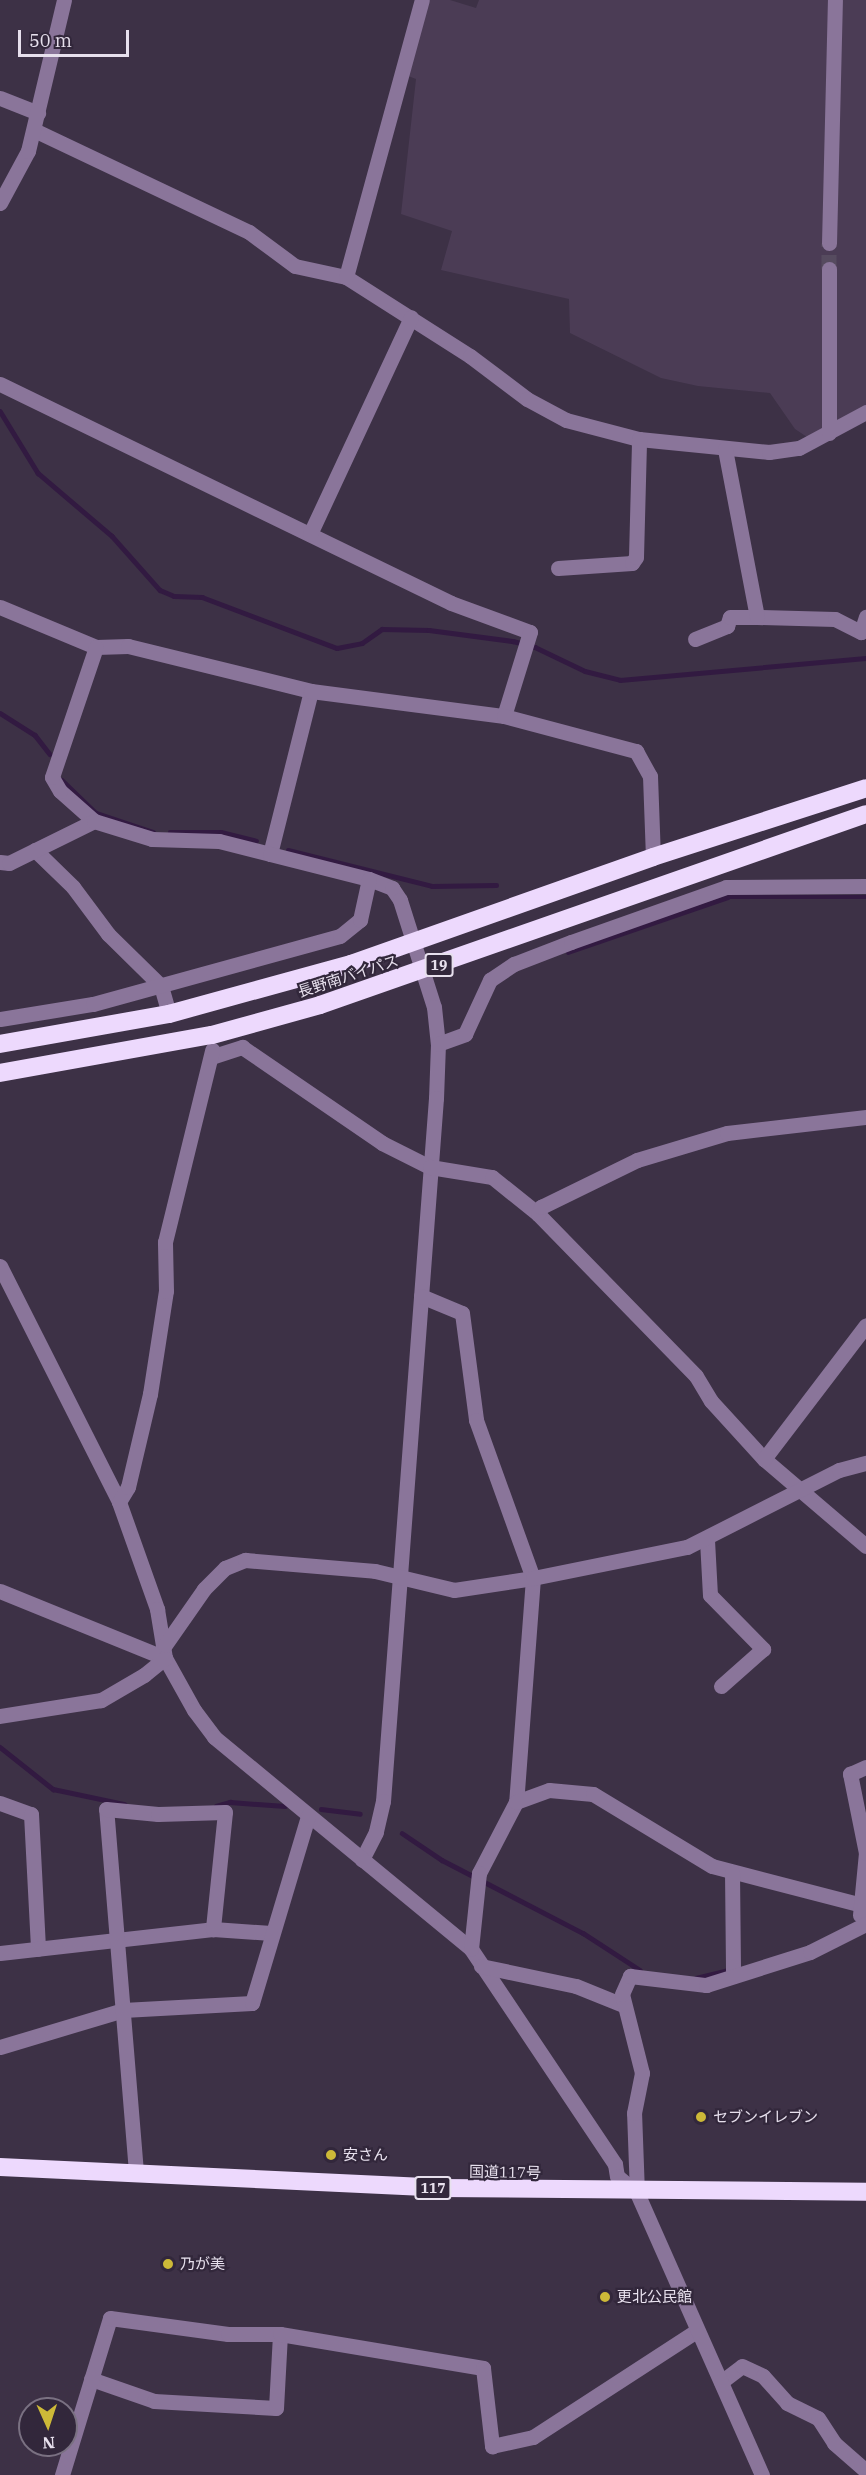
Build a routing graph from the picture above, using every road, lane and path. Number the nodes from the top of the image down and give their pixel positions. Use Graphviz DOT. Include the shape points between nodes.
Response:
graph roads {
  1 [pos="64,0"];
  2 [pos="422,0"];
  3 [pos="835,0"];
  4 [pos="0,98"];
  5 [pos="38,113"];
  6 [pos="34,130"];
  7 [pos="0,203"];
  8 [pos="830,243"];
  9 [pos="829,269"];
  10 [pos="346,277"];
  11 [pos="411,317"];
  12 [pos="0,384"];
  13 [pos="866,412"];
  14 [pos="829,433"];
  15 [pos="639,439"];
  16 [pos="725,449"];
  17 [pos="310,534"];
  18 [pos="558,568"];
  19 [pos="0,607"];
  20 [pos="757,617"];
  21 [pos="866,617"];
  22 [pos="695,639"];
  23 [pos="96,647"];
  24 [pos="311,691"];
  25 [pos="504,716"];
  26 [pos="866,788"];
  27 [pos="866,814"];
  28 [pos="94,821"];
  29 [pos="34,850"];
  30 [pos="270,854"];
  31 [pos="653,856"];
  32 [pos="0,862"];
  33 [pos="369,879"];
  34 [pos="866,886"];
  35 [pos="414,941"];
  36 [pos="424,970"];
  37 [pos="161,986"];
  38 [pos="169,1014"];
  39 [pos="0,1018"];
  40 [pos="212,1035"];
  41 [pos="0,1044"];
  42 [pos="438,1044"];
  43 [pos="211,1057"];
  44 [pos="0,1073"];
  45 [pos="866,1117"];
  46 [pos="430,1167"];
  47 [pos="538,1214"];
  48 [pos="0,1266"];
  49 [pos="421,1296"];
  50 [pos="866,1325"];
  51 [pos="764,1460"];
  52 [pos="866,1462"];
  53 [pos="799,1490"];
  54 [pos="119,1502"];
  55 [pos="706,1540"];
  56 [pos="866,1546"];
  57 [pos="534,1578"];
  58 [pos="402,1579"];
  59 [pos="0,1591"];
  60 [pos="165,1651"];
  61 [pos="721,1686"];
  62 [pos="0,1716"];
  63 [pos="866,1767"];
  64 [pos="516,1802"];
  65 [pos="0,1803"];
  66 [pos="308,1816"];
  67 [pos="362,1860"];
  68 [pos="732,1872"];
  69 [pos="862,1905"];
  70 [pos="862,1925"];
  71 [pos="213,1929"];
  72 [pos="270,1933"];
  73 [pos="119,1937"];
  74 [pos="38,1949"];
  75 [pos="471,1949"];
  76 [pos="0,1953"];
  77 [pos="482,1966"];
  78 [pos="733,1976"];
  79 [pos="623,2005"];
  80 [pos="123,2010"];
  81 [pos="0,2048"];
  82 [pos="0,2167"];
  83 [pos="136,2172"];
  84 [pos="866,2192"];
  85 [pos="637,2193"];
  86 [pos="696,2331"];
  87 [pos="280,2334"];
  88 [pos="91,2379"];
  89 [pos="721,2382"];
  90 [pos="866,2471"];
  91 [pos="62,2475"];
  92 [pos="762,2475"];
  1 -- 5 [label="street"];
  2 -- 10 [label="street"];
  3 -- 8 [label="street"];
  4 -- 5 [label="street"];
  5 -- 6 [label="street"];
  6 -- 7 [label="street" via="9,191"];
  6 -- 10 [label="street" via="249,232 295,266"];
  9 -- 14 [label="street"];
  10 -- 11 [label="street"];
  11 -- 15 [label="street" via="566,420"];
  11 -- 17 [label="street"];
  12 -- 17 [label="street"];
  13 -- 14 [label="street"];
  14 -- 16 [label="street" via="799,448 770,452"];
  15 -- 16 [label="street"];
  15 -- 18 [label="street" via="636,558 632,563"];
  16 -- 20 [label="street"];
  17 -- 25 [label="street" via="451,603 530,632"];
  19 -- 23 [label="street"];
  20 -- 21 [label="street" via="834,619 861,632"];
  20 -- 22 [label="street" via="730,617 727,626"];
  23 -- 24 [label="street" via="128,646"];
  23 -- 28 [label="street" via="52,777 60,791"];
  24 -- 25 [label="street"];
  24 -- 30 [label="street"];
  25 -- 31 [label="street" via="636,751 650,776"];
  26 -- 31 [label="highway, 長野南バイパス / 19"];
  27 -- 36 [label="highway, 長野南バイパス / 19"];
  28 -- 29 [label="street"];
  28 -- 30 [label="street" via="152,839 219,841"];
  29 -- 32 [label="street" via="9,863"];
  29 -- 37 [label="street" via="73,887 108,934"];
  30 -- 33 [label="street"];
  31 -- 35 [label="highway, 長野南バイパス / 19"];
  33 -- 35 [label="street" via="392,888"];
  33 -- 37 [label="street" via="360,920 340,936"];
  34 -- 42 [label="street" via="726,887 571,942 514,964 490,980 465,1034"];
  35 -- 36 [label="street"];
  35 -- 38 [label="highway, 長野南バイパス / 19" via="351,964"];
  36 -- 40 [label="highway, 長野南バイパス / 19"];
  36 -- 42 [label="street"];
  37 -- 38 [label="street"];
  37 -- 39 [label="street" via="93,1004"];
  38 -- 41 [label="highway, 長野南バイパス / 19"];
  40 -- 43 [label="street"];
  40 -- 44 [label="highway, 長野南バイパス / 19"];
  42 -- 46 [label="street"];
  43 -- 46 [label="street" via="242,1047 382,1143"];
  43 -- 54 [label="street" via="165,1242 166,1291 150,1394 128,1487"];
  45 -- 47 [label="street" via="727,1133 637,1160 541,1206"];
  46 -- 47 [label="street" via="492,1177"];
  46 -- 49 [label="street"];
  47 -- 51 [label="street" via="696,1376 711,1401"];
  48 -- 54 [label="street"];
  49 -- 57 [label="street" via="462,1313 476,1420"];
  49 -- 58 [label="street"];
  50 -- 51 [label="street"];
  51 -- 53 [label="street"];
  52 -- 53 [label="street" via="839,1470"];
  53 -- 55 [label="street"];
  53 -- 56 [label="street"];
  54 -- 60 [label="street" via="157,1609"];
  55 -- 57 [label="street" via="643,1559"];
  55 -- 61 [label="street" via="710,1595 763,1649"];
  57 -- 58 [label="street" via="454,1590"];
  57 -- 64 [label="street"];
  58 -- 60 [label="street" via="375,1571 245,1560 225,1568 204,1589"];
  58 -- 67 [label="street" via="383,1801 376,1832"];
  59 -- 60 [label="street"];
  60 -- 62 [label="street" via="144,1675 101,1700"];
  60 -- 66 [label="street" via="194,1710 214,1737"];
  63 -- 69 [label="street" via="850,1774 866,1853"];
  64 -- 68 [label="street" via="549,1790 593,1794 689,1854"];
  64 -- 75 [label="street" via="477,1883"];
  65 -- 74 [label="street" via="31,1814"];
  66 -- 67 [label="street"];
  66 -- 72 [label="street"];
  67 -- 75 [label="street"];
  68 -- 69 [label="street"];
  68 -- 78 [label="street"];
  69 -- 70 [label="street"];
  70 -- 78 [label="street" via="810,1952"];
  71 -- 72 [label="street"];
  71 -- 73 [label="street"];
  71 -- 73 [label="street" via="225,1812 158,1814 106,1809"];
  72 -- 80 [label="street" via="252,2003"];
  73 -- 74 [label="street"];
  73 -- 80 [label="street"];
  74 -- 76 [label="street"];
  75 -- 77 [label="street"];
  77 -- 79 [label="street" via="576,1986"];
  77 -- 85 [label="street" via="615,2164 617,2176"];
  78 -- 79 [label="street" via="693,1986 630,1976 622,1994"];
  79 -- 85 [label="street" via="642,2073 634,2113"];
  80 -- 81 [label="street"];
  80 -- 83 [label="street"];
  82 -- 83 [label="highway, 国道117号 / 117"];
  83 -- 85 [label="highway, 国道117号 / 117" via="440,2188"];
  84 -- 85 [label="highway, 国道117号 / 117"];
  85 -- 86 [label="street"];
  86 -- 87 [label="street" via="533,2437 492,2446 483,2368"];
  86 -- 89 [label="street"];
  87 -- 88 [label="street" via="228,2334 110,2318"];
  87 -- 88 [label="street" via="276,2408 154,2401"];
  88 -- 91 [label="street"];
  89 -- 90 [label="street" via="742,2366 763,2376 787,2403 818,2418 834,2443"];
  89 -- 92 [label="street"];
}
